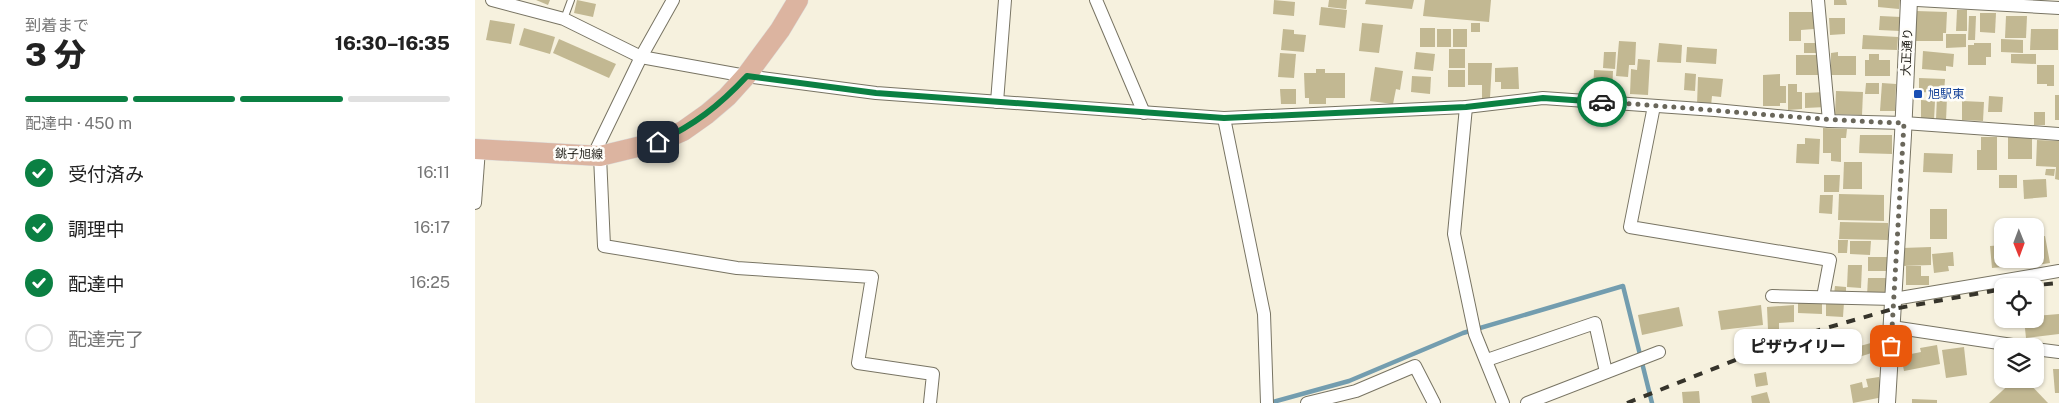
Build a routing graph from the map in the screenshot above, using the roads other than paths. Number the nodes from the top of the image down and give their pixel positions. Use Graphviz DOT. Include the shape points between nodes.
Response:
graph roads {
  1 [pos="492,0"];
  2 [pos="571,0"];
  3 [pos="673,0"];
  4 [pos="798,0"];
  5 [pos="1005,0"];
  6 [pos="1096,0"];
  7 [pos="1818,0"];
  8 [pos="1909,0"];
  9 [pos="1917,0"];
  10 [pos="2059,8"];
  11 [pos="564,19"];
  12 [pos="641,57"];
  13 [pos="747,76"];
  14 [pos="997,102"];
  15 [pos="1654,106"];
  16 [pos="1466,107"];
  17 [pos="1144,113"];
  18 [pos="1224,118"];
  19 [pos="1829,121"];
  20 [pos="1904,123"];
  21 [pos="2059,134"];
  22 [pos="477,149"];
  23 [pos="597,156"];
  24 [pos="475,203"];
  25 [pos="2059,271"];
  26 [pos="1772,296"];
  27 [pos="1823,298"];
  28 [pos="1894,299"];
  29 [pos="1892,327"];
  30 [pos="1994,342"];
  31 [pos="2044,350"];
  32 [pos="1659,352"];
  33 [pos="2059,352"];
  34 [pos="1487,360"];
  35 [pos="1606,372"];
  36 [pos="930,403"];
  37 [pos="1267,403"];
  38 [pos="1307,403"];
  39 [pos="1434,403"];
  40 [pos="1503,403"];
  41 [pos="1527,403"];
  42 [pos="1887,403"];
  1 -- 11 [label="street"];
  2 -- 11 [label="lane"];
  3 -- 12 [label="street"];
  4 -- 13 [label="main road, 銚子旭線"];
  5 -- 14 [label="street"];
  6 -- 17 [label="street"];
  7 -- 19 [label="street"];
  8 -- 20 [label="street, 大正通り"];
  9 -- 10 [label="street"];
  11 -- 12 [label="street"];
  12 -- 13 [label="street"];
  12 -- 23 [label="street"];
  13 -- 14 [label="street" via="876,93"];
  13 -- 23 [label="main road, 銚子旭線" via="727,97 683,131 658,142"];
  14 -- 17 [label="street"];
  15 -- 16 [label="street" via="1543,98"];
  15 -- 19 [label="street"];
  15 -- 27 [label="street" via="1630,227 1830,260"];
  16 -- 18 [label="street"];
  16 -- 34 [label="street" via="1454,234 1475,334"];
  17 -- 18 [label="street"];
  18 -- 37 [label="street" via="1264,314"];
  19 -- 20 [label="street"];
  20 -- 21 [label="street"];
  20 -- 28 [label="street, 大正通り"];
  22 -- 23 [label="main road, 銚子旭線"];
  22 -- 24 [label="street"];
  23 -- 36 [label="street" via="604,246 737,268 872,276 857,363 933,374"];
  25 -- 28 [label="street"];
  26 -- 27 [label="street"];
  27 -- 28 [label="street"];
  28 -- 29 [label="street, 大正通り"];
  29 -- 30 [label="street"];
  29 -- 42 [label="street, 大正通り"];
  31 -- 33 [label="street"];
  32 -- 35 [label="street"];
  34 -- 35 [label="street" via="1595,323"];
  34 -- 40 [label="street"];
  35 -- 41 [label="street"];
  38 -- 39 [label="street" via="1356,391 1415,366"];
}
